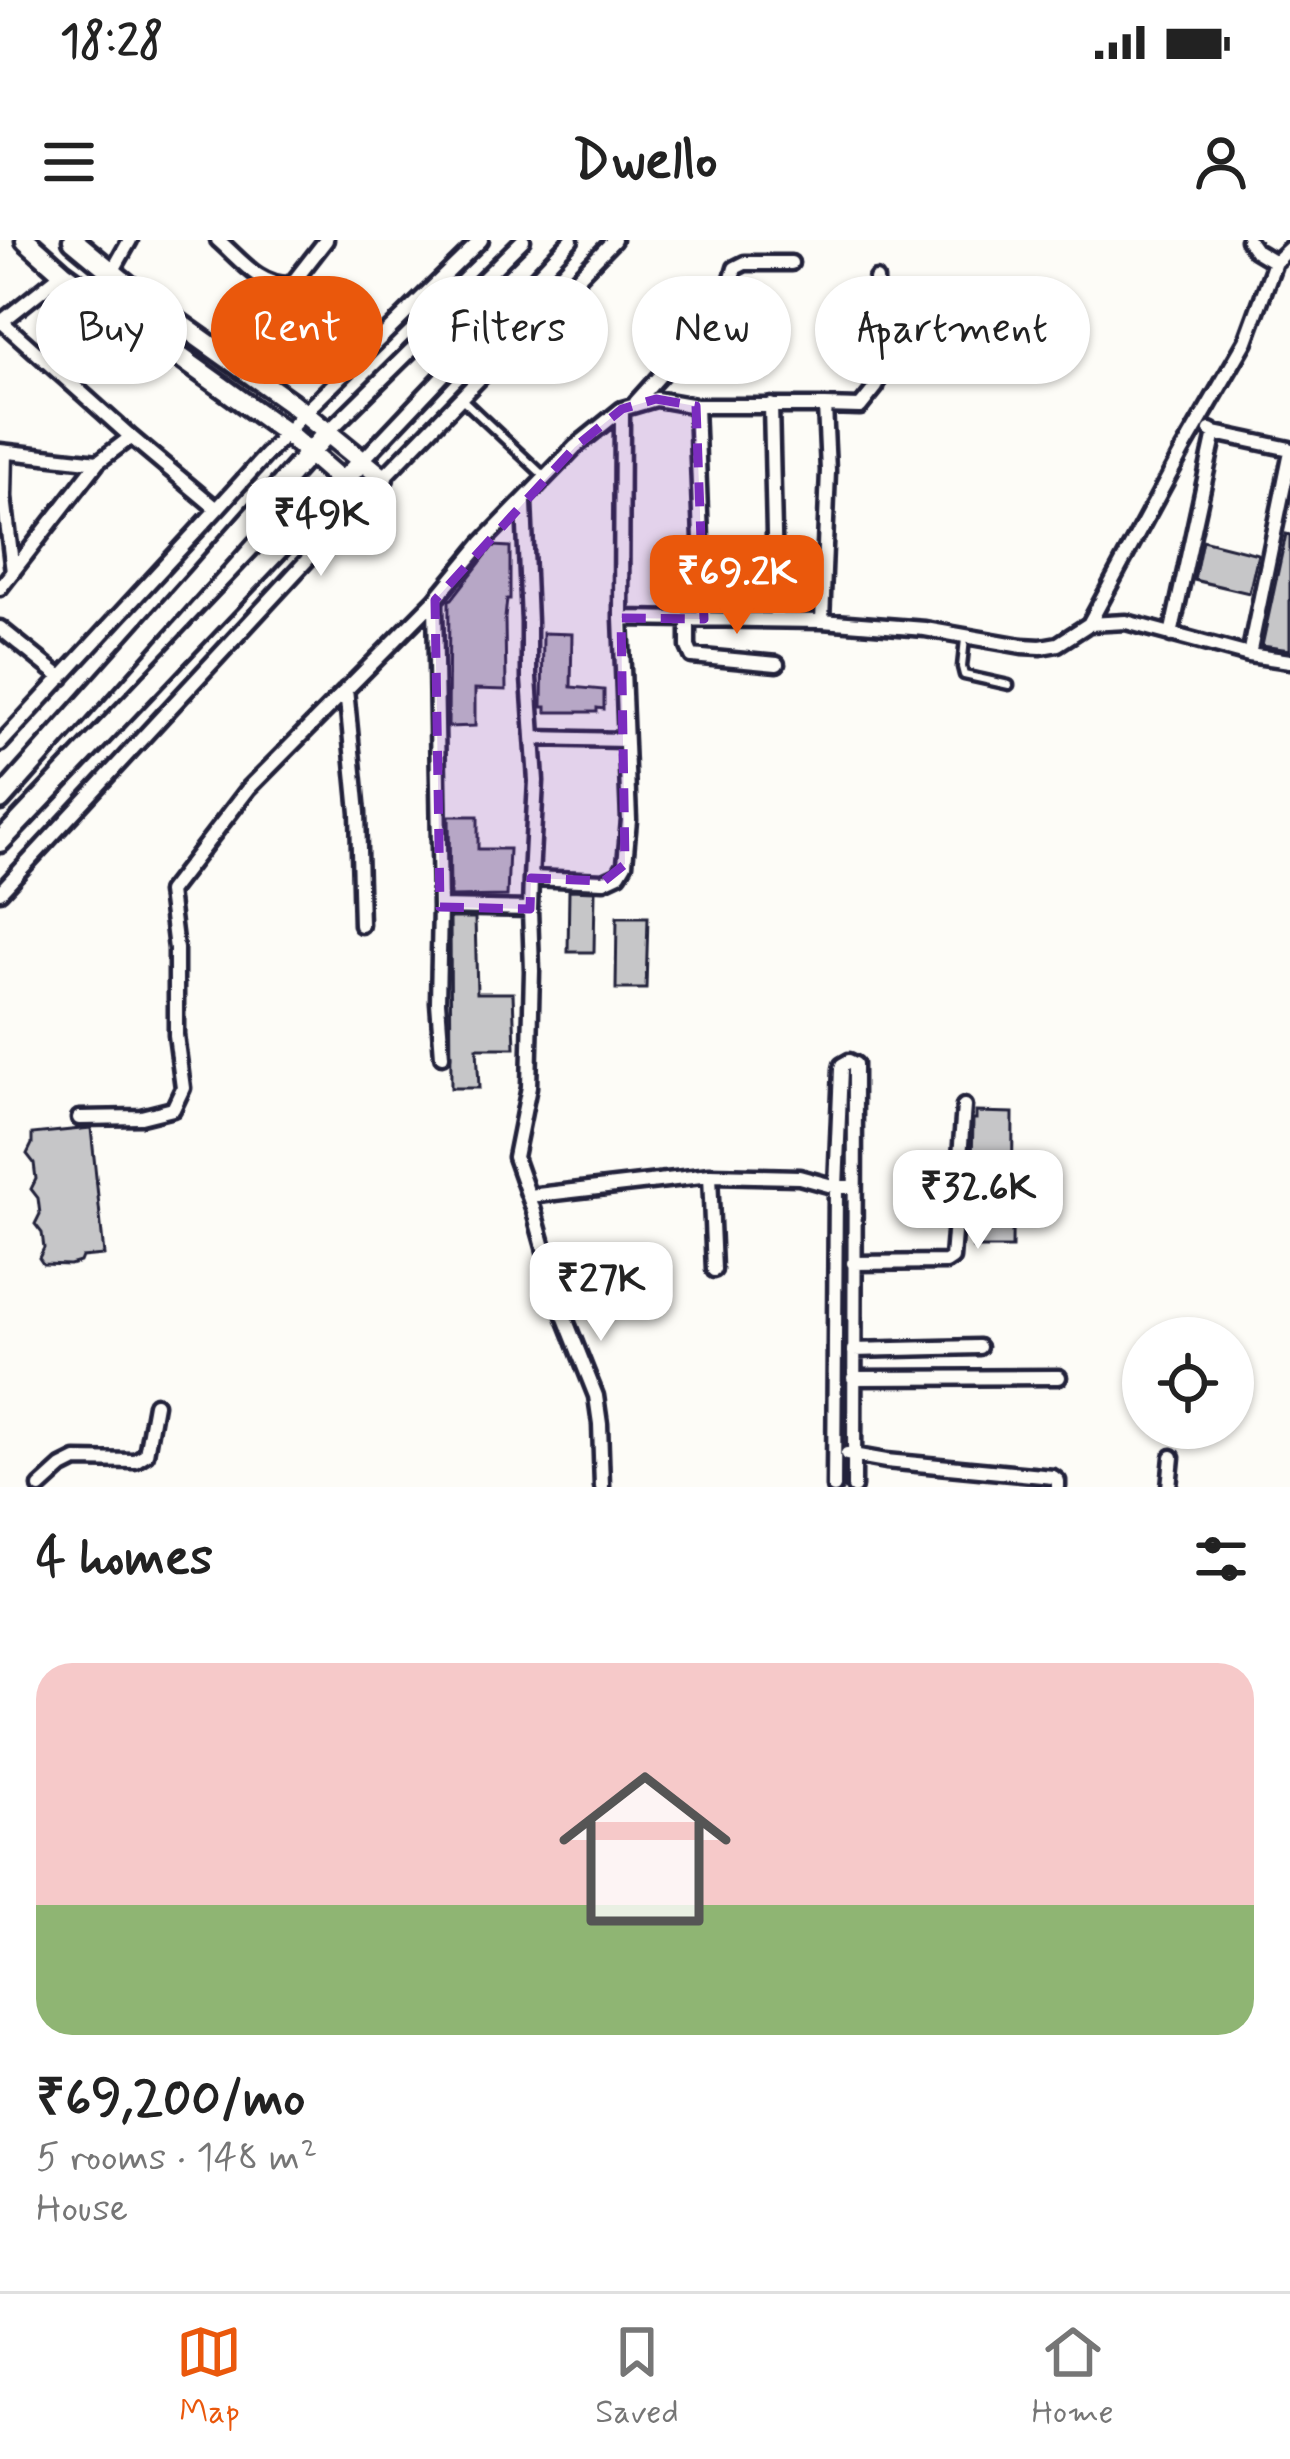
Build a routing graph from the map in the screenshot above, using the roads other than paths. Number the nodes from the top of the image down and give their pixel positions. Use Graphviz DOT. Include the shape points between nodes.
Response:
graph roads {
  1 [pos="26,240"];
  2 [pos="73,240"];
  3 [pos="130,240"];
  4 [pos="218,240"];
  5 [pos="326,240"];
  6 [pos="481,240"];
  7 [pos="523,240"];
  8 [pos="571,240"];
  9 [pos="614,240"];
  10 [pos="1247,240"];
  11 [pos="1290,248"];
  12 [pos="791,263"];
  13 [pos="1273,268"];
  14 [pos="112,272"];
  15 [pos="63,273"];
  16 [pos="1290,278"];
  17 [pos="0,321"];
  18 [pos="877,384"];
  19 [pos="462,398"];
  20 [pos="771,405"];
  21 [pos="628,406"];
  22 [pos="696,406"];
  23 [pos="825,406"];
  24 [pos="304,413"];
  25 [pos="1198,422"];
  26 [pos="286,433"];
  27 [pos="327,433"];
  28 [pos="1215,434"];
  29 [pos="131,437"];
  30 [pos="3,452"];
  31 [pos="309,452"];
  32 [pos="1290,453"];
  33 [pos="362,461"];
  34 [pos="98,462"];
  35 [pos="383,478"];
  36 [pos="546,479"];
  37 [pos="341,480"];
  38 [pos="363,500"];
  39 [pos="524,503"];
  40 [pos="217,508"];
  41 [pos="13,573"];
  42 [pos="0,588"];
  43 [pos="436,600"];
  44 [pos="620,618"];
  45 [pos="688,619"];
  46 [pos="704,620"];
  47 [pos="776,620"];
  48 [pos="822,621"];
  49 [pos="1089,624"];
  50 [pos="0,628"];
  51 [pos="965,635"];
  52 [pos="1171,635"];
  53 [pos="1249,655"];
  54 [pos="1290,662"];
  55 [pos="777,664"];
  56 [pos="62,678"];
  57 [pos="1010,685"];
  58 [pos="346,689"];
  59 [pos="533,738"];
  60 [pos="625,740"];
  61 [pos="0,744"];
  62 [pos="0,800"];
  63 [pos="0,842"];
  64 [pos="531,878"];
  65 [pos="0,892"];
  66 [pos="440,907"];
  67 [pos="530,909"];
  68 [pos="361,925"];
  69 [pos="442,1057"];
  70 [pos="964,1106"];
  71 [pos="80,1118"];
  72 [pos="710,1175"];
  73 [pos="836,1187"];
  74 [pos="854,1187"];
  75 [pos="529,1196"];
  76 [pos="853,1263"];
  77 [pos="714,1270"];
  78 [pos="979,1348"];
  79 [pos="853,1350"];
  80 [pos="1060,1377"];
  81 [pos="853,1378"];
  82 [pos="155,1404"];
  83 [pos="834,1454"];
  84 [pos="853,1454"];
  85 [pos="1172,1457"];
  86 [pos="969,1468"];
  87 [pos="40,1487"];
  88 [pos="602,1487"];
  89 [pos="834,1487"];
  90 [pos="854,1487"];
  91 [pos="968,1487"];
  92 [pos="1058,1487"];
  93 [pos="1169,1487"];
  1 -- 15 [label="street"];
  2 -- 14 [label="street"];
  3 -- 14 [label="street"];
  4 -- 5 [label="street" via="266,282 290,285"];
  6 -- 24 [label="street"];
  7 -- 27 [label="street"];
  8 -- 33 [label="street"];
  9 -- 19 [label="street"];
  10 -- 13 [label="street"];
  11 -- 13 [label="street"];
  12 -- 21 [label="street" via="735,268 718,311"];
  13 -- 16 [label="street"];
  13 -- 25 [label="street" via="1246,341"];
  14 -- 24 [label="street"];
  15 -- 17 [label="street"];
  15 -- 26 [label="street"];
  17 -- 29 [label="street"];
  18 -- 23 [label="street" via="860,407"];
  19 -- 35 [label="street"];
  19 -- 36 [label="lane"];
  20 -- 22 [label="street"];
  20 -- 23 [label="street"];
  20 -- 47 [label="street"];
  21 -- 22 [label="street"];
  21 -- 36 [label="street"];
  21 -- 44 [label="street"];
  22 -- 46 [label="street"];
  23 -- 48 [label="street"];
  24 -- 26 [label="street"];
  24 -- 27 [label="street"];
  25 -- 28 [label="street"];
  25 -- 49 [label="street"];
  26 -- 31 [label="street"];
  26 -- 40 [label="street"];
  27 -- 31 [label="street"];
  27 -- 33 [label="street"];
  28 -- 32 [label="street"];
  28 -- 52 [label="street"];
  29 -- 34 [label="street"];
  29 -- 40 [label="street"];
  30 -- 34 [label="street"];
  30 -- 41 [label="street"];
  31 -- 37 [label="street"];
  31 -- 62 [label="street"];
  32 -- 53 [label="street"];
  33 -- 35 [label="street"];
  33 -- 37 [label="street"];
  34 -- 41 [label="street"];
  35 -- 38 [label="street"];
  36 -- 39 [label="street"];
  37 -- 38 [label="street"];
  37 -- 63 [label="street"];
  38 -- 65 [label="street"];
  39 -- 43 [label="street"];
  39 -- 59 [label="street"];
  40 -- 56 [label="street"];
  41 -- 42 [label="street"];
  43 -- 58 [label="street"];
  43 -- 66 [label="street"];
  44 -- 45 [label="street"];
  44 -- 60 [label="street"];
  45 -- 46 [label="street"];
  45 -- 55 [label="street" via="692,656"];
  46 -- 47 [label="street"];
  47 -- 48 [label="street"];
  48 -- 51 [label="street"];
  49 -- 51 [label="street" via="1041,647"];
  49 -- 52 [label="street" via="1126,622"];
  50 -- 56 [label="street"];
  51 -- 57 [label="lane" via="964,675"];
  52 -- 53 [label="street"];
  53 -- 54 [label="street"];
  56 -- 61 [label="street"];
  58 -- 68 [label="street"];
  58 -- 71 [label="street" via="249,788 169,892 183,1088 173,1108"];
  59 -- 60 [label="street"];
  59 -- 64 [label="street"];
  60 -- 64 [label="street" via="629,820 619,874 604,881"];
  64 -- 67 [label="street"];
  66 -- 67 [label="street"];
  66 -- 69 [label="street"];
  67 -- 75 [label="street" via="529,1088 515,1157"];
  70 -- 76 [label="street" via="952,1258"];
  72 -- 73 [label="street" via="800,1177"];
  72 -- 75 [label="street"];
  72 -- 77 [label="street"];
  73 -- 74 [label="street"];
  73 -- 74 [label="street" via="841,1069 850,1061"];
  73 -- 83 [label="street"];
  74 -- 76 [label="street"];
  75 -- 88 [label="street" via="596,1396"];
  76 -- 79 [label="street"];
  78 -- 79 [label="street"];
  79 -- 81 [label="street"];
  80 -- 81 [label="street"];
  81 -- 84 [label="street"];
  82 -- 87 [label="street" via="141,1459 76,1460"];
  83 -- 84 [label="street"];
  83 -- 89 [label="street"];
  84 -- 86 [label="street"];
  84 -- 90 [label="street"];
  85 -- 93 [label="street"];
  86 -- 91 [label="street"];
  86 -- 92 [label="street" via="1054,1477"];
}
